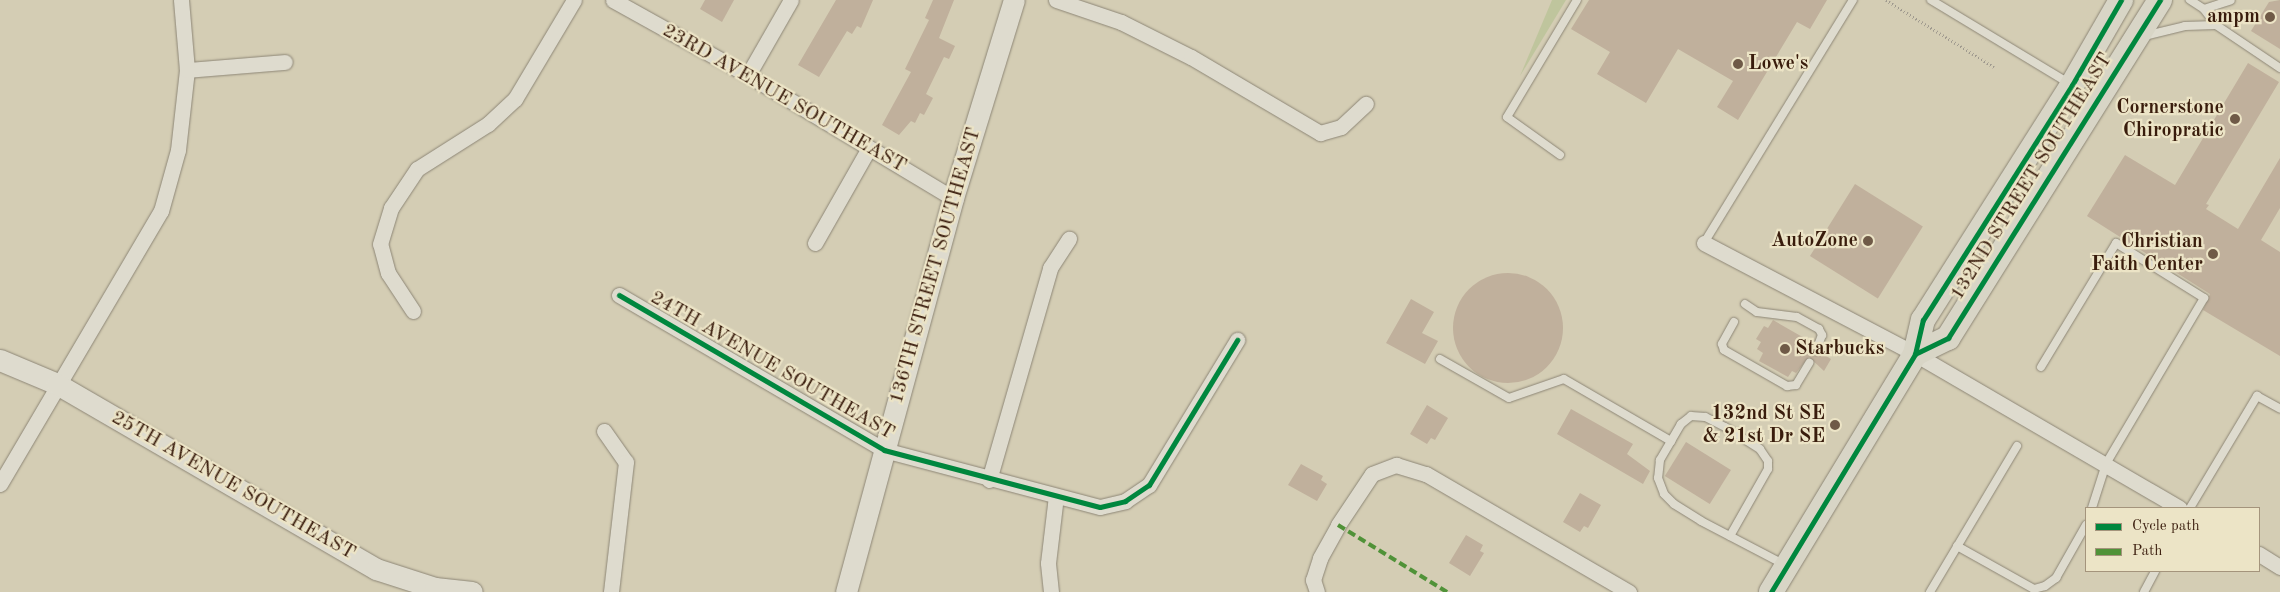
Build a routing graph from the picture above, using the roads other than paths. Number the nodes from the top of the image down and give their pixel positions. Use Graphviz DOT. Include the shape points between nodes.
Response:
graph roads {
  1 [pos="181,0"];
  2 [pos="574,0"];
  3 [pos="613,0"];
  4 [pos="792,0"];
  5 [pos="1014,0"];
  6 [pos="1056,0"];
  7 [pos="1577,0"];
  8 [pos="1852,0"];
  9 [pos="1931,0"];
  10 [pos="2121,0"];
  11 [pos="2160,0"];
  12 [pos="2190,0"];
  13 [pos="2230,0"];
  14 [pos="2204,9"];
  15 [pos="2216,25"];
  16 [pos="2137,37"];
  17 [pos="285,62"];
  18 [pos="2280,68"];
  19 [pos="187,70"];
  20 [pos="748,75"];
  21 [pos="2072,85"];
  22 [pos="1366,104"];
  23 [pos="869,148"];
  24 [pos="1560,155"];
  25 [pos="953,198"];
  26 [pos="1069,239"];
  27 [pos="815,243"];
  28 [pos="1704,243"];
  29 [pos="619,295"];
  30 [pos="1745,304"];
  31 [pos="413,311"];
  32 [pos="1734,322"];
  33 [pos="1237,340"];
  34 [pos="1816,351"];
  35 [pos="1915,354"];
  36 [pos="1440,359"];
  37 [pos="0,360"];
  38 [pos="1809,363"];
  39 [pos="2041,367"];
  40 [pos="57,384"];
  41 [pos="2280,409"];
  42 [pos="604,431"];
  43 [pos="1671,441"];
  44 [pos="2016,446"];
  45 [pos="884,450"];
  46 [pos="2106,464"];
  47 [pos="989,480"];
  48 [pos="0,484"];
  49 [pos="1056,496"];
  50 [pos="2092,507"];
  51 [pos="2178,507"];
  52 [pos="2191,507"];
  53 [pos="2085,527"];
  54 [pos="1730,536"];
  55 [pos="1957,546"];
  56 [pos="2260,555"];
  57 [pos="1787,566"];
  58 [pos="2280,567"];
  59 [pos="2154,572"];
  60 [pos="1315,586"];
  61 [pos="472,592"];
  62 [pos="611,592"];
  63 [pos="846,592"];
  64 [pos="1051,592"];
  65 [pos="1629,592"];
  66 [pos="1771,592"];
  67 [pos="1930,592"];
  68 [pos="2144,592"];
  1 -- 19 [label="street"];
  2 -- 31 [label="street" via="515,99 488,124 416,169 391,208 380,244 388,274"];
  3 -- 20 [label="street, 23RD AVENUE SOUTHEAST"];
  4 -- 20 [label="street"];
  5 -- 25 [label="street, 136TH STREET SOUTHEAST"];
  6 -- 22 [label="street" via="1121,22 1191,57 1320,133 1341,127"];
  7 -- 24 [label="lane" via="1507,117"];
  8 -- 28 [label="lane"];
  9 -- 21 [label="lane"];
  10 -- 21 [label="main road, 132ND STREET SOUTHEAST"];
  11 -- 16 [label="main road, 132ND STREET SOUTHEAST"];
  12 -- 14 [label="lane"];
  13 -- 14 [label="lane"];
  14 -- 15 [label="lane"];
  15 -- 16 [label="lane" via="2185,26"];
  15 -- 18 [label="lane"];
  16 -- 35 [label="main road, 132ND STREET SOUTHEAST" via="1948,338"];
  17 -- 19 [label="street"];
  19 -- 40 [label="street" via="178,150 162,212"];
  20 -- 23 [label="street, 23RD AVENUE SOUTHEAST"];
  21 -- 35 [label="main road, 132ND STREET SOUTHEAST" via="1923,320"];
  23 -- 25 [label="street, 23RD AVENUE SOUTHEAST"];
  23 -- 27 [label="street"];
  25 -- 45 [label="street, 136TH STREET SOUTHEAST"];
  26 -- 47 [label="street" via="1050,268"];
  28 -- 35 [label="street"];
  29 -- 45 [label="street, 24TH AVENUE SOUTHEAST"];
  30 -- 34 [label="lane" via="1757,312 1797,317 1818,329 1822,335"];
  32 -- 38 [label="lane" via="1722,344 1724,350 1787,386 1796,385"];
  33 -- 49 [label="street, 24TH AVENUE SOUTHEAST" via="1149,485 1125,501 1100,507"];
  35 -- 46 [label="street"];
  35 -- 57 [label="main road, 132ND STREET SOUTHEAST"];
  36 -- 43 [label="lane" via="1509,398 1564,379"];
  37 -- 40 [label="street, 25TH AVENUE SOUTHEAST"];
  39 -- 46 [label="lane" via="2116,243 2204,298"];
  40 -- 48 [label="street"];
  40 -- 61 [label="street, 25TH AVENUE SOUTHEAST" via="376,569 434,588"];
  41 -- 52 [label="lane" via="2257,396"];
  42 -- 62 [label="street" via="626,462"];
  43 -- 54 [label="lane" via="1658,468 1664,494 1674,504"];
  43 -- 54 [label="lane" via="1685,419 1698,415 1765,454 1768,469"];
  44 -- 55 [label="lane"];
  45 -- 47 [label="street, 24TH AVENUE SOUTHEAST"];
  45 -- 63 [label="street, 136TH STREET SOUTHEAST"];
  46 -- 50 [label="lane"];
  46 -- 51 [label="street"];
  47 -- 49 [label="street, 24TH AVENUE SOUTHEAST"];
  49 -- 64 [label="street" via="1048,563"];
  53 -- 55 [label="lane" via="2056,578 2034,589"];
  54 -- 57 [label="lane"];
  55 -- 67 [label="lane"];
  56 -- 58 [label="street"];
  57 -- 66 [label="main road, 132ND STREET SOUTHEAST"];
  59 -- 68 [label="lane"];
  60 -- 65 [label="street" via="1320,558 1372,474 1396,465 1426,474"];
}
